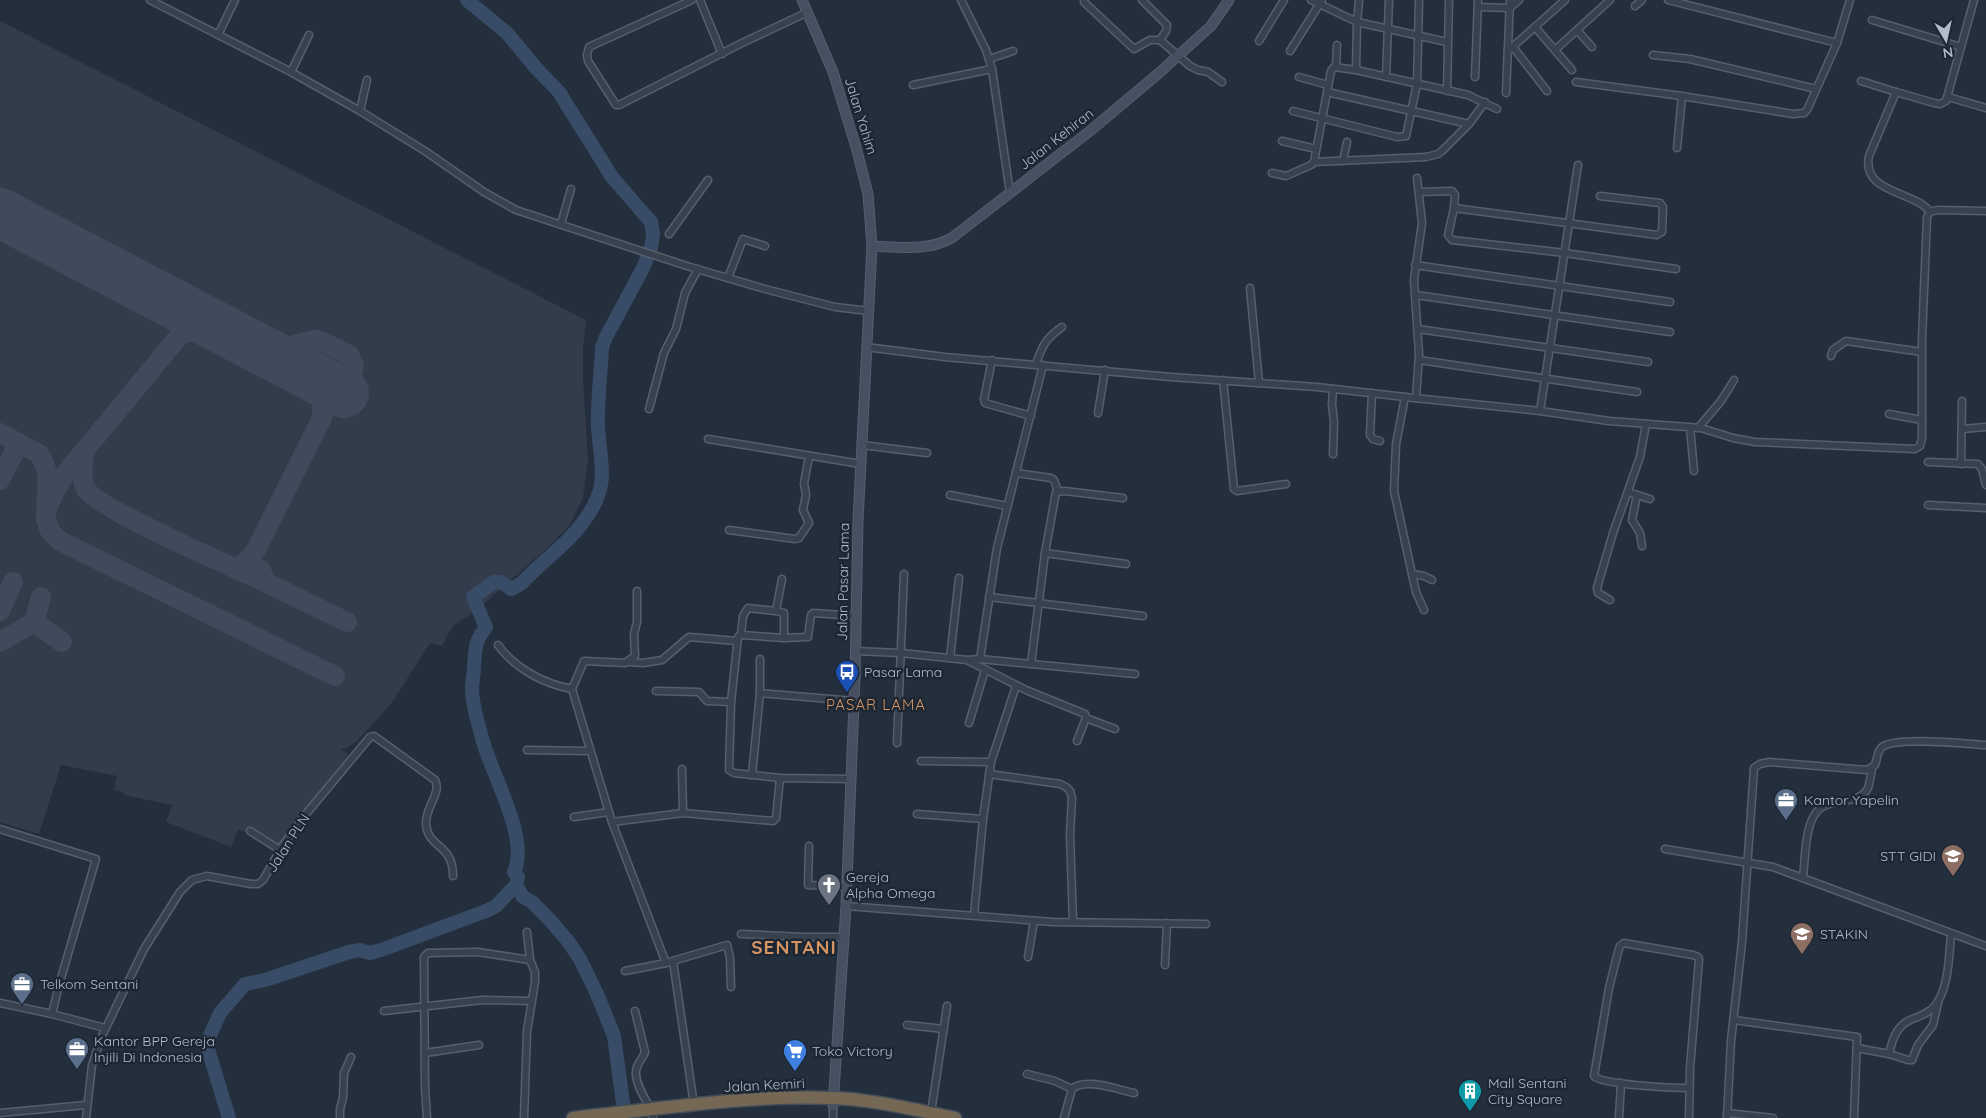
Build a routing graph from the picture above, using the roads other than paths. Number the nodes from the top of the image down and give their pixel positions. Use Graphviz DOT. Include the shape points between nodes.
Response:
graph roads {
  1 [pos="150,0"];
  2 [pos="235,0"];
  3 [pos="692,0"];
  4 [pos="700,0"];
  5 [pos="802,0"];
  6 [pos="961,0"];
  7 [pos="1142,0"];
  8 [pos="1229,0"];
  9 [pos="1284,0"];
  10 [pos="1312,0"];
  11 [pos="1359,0"];
  12 [pos="1389,0"];
  13 [pos="1419,0"];
  14 [pos="1449,0"];
  15 [pos="1510,0"];
  16 [pos="1519,0"];
  17 [pos="1566,0"];
  18 [pos="1610,0"];
  19 [pos="1642,0"];
  20 [pos="1668,0"];
  21 [pos="1850,0"];
  22 [pos="1974,0"];
  23 [pos="1084,2"];
  24 [pos="1320,2"];
  25 [pos="1478,4"];
  26 [pos="1635,6"];
  27 [pos="1510,8"];
  28 [pos="808,12"];
  29 [pos="1872,20"];
  30 [pos="1357,22"];
  31 [pos="1535,27"];
  32 [pos="1388,30"];
  33 [pos="1577,30"];
  34 [pos="218,35"];
  35 [pos="309,35"];
  36 [pos="1418,36"];
  37 [pos="1160,40"];
  38 [pos="1259,41"];
  39 [pos="1447,42"];
  40 [pos="1837,43"];
  41 [pos="1337,44"];
  42 [pos="1592,47"];
  43 [pos="1961,47"];
  44 [pos="1511,49"];
  45 [pos="1555,50"];
  46 [pos="1012,51"];
  47 [pos="1290,51"];
  48 [pos="722,54"];
  49 [pos="1653,55"];
  50 [pos="1178,57"];
  51 [pos="989,59"];
  52 [pos="1336,67"];
  53 [pos="992,69"];
  54 [pos="1356,70"];
  55 [pos="1572,70"];
  56 [pos="291,72"];
  57 [pos="1299,77"];
  58 [pos="1386,77"];
  59 [pos="1475,78"];
  60 [pos="367,80"];
  61 [pos="1861,81"];
  62 [pos="1222,82"];
  63 [pos="1576,82"];
  64 [pos="913,84"];
  65 [pos="1417,84"];
  66 [pos="1327,89"];
  67 [pos="1816,89"];
  68 [pos="1447,91"];
  69 [pos="1547,91"];
  70 [pos="1896,92"];
  71 [pos="1506,93"];
  72 [pos="1682,96"];
  73 [pos="1948,97"];
  74 [pos="1485,102"];
  75 [pos="1986,108"];
  76 [pos="1497,109"];
  77 [pos="360,111"];
  78 [pos="1293,111"];
  79 [pos="1412,111"];
  80 [pos="1322,119"];
  81 [pos="1469,124"];
  82 [pos="1282,141"];
  83 [pos="1347,142"];
  84 [pos="1677,148"];
  85 [pos="1316,149"];
  86 [pos="1343,161"];
  87 [pos="1314,162"];
  88 [pos="1578,165"];
  89 [pos="1272,173"];
  90 [pos="1417,178"];
  91 [pos="708,180"];
  92 [pos="571,189"];
  93 [pos="1419,192"];
  94 [pos="1010,193"];
  95 [pos="1600,196"];
  96 [pos="1454,208"];
  97 [pos="1930,212"];
  98 [pos="1986,212"];
  99 [pos="1570,222"];
  100 [pos="561,224"];
  101 [pos="668,234"];
  102 [pos="765,246"];
  103 [pos="872,246"];
  104 [pos="1565,253"];
  105 [pos="1415,265"];
  106 [pos="698,269"];
  107 [pos="1676,270"];
  108 [pos="728,278"];
  109 [pos="1560,285"];
  110 [pos="1250,288"];
  111 [pos="1416,295"];
  112 [pos="1670,302"];
  113 [pos="868,311"];
  114 [pos="1555,315"];
  115 [pos="1062,327"];
  116 [pos="1418,329"];
  117 [pos="1670,332"];
  118 [pos="866,347"];
  119 [pos="1551,347"];
  120 [pos="1922,352"];
  121 [pos="1831,356"];
  122 [pos="992,360"];
  123 [pos="1419,360"];
  124 [pos="1648,362"];
  125 [pos="1040,365"];
  126 [pos="1105,370"];
  127 [pos="1545,379"];
  128 [pos="1225,380"];
  129 [pos="1734,380"];
  130 [pos="1259,383"];
  131 [pos="1637,392"];
  132 [pos="1332,394"];
  133 [pos="1372,398"];
  134 [pos="1416,398"];
  135 [pos="1404,401"];
  136 [pos="1962,401"];
  137 [pos="649,409"];
  138 [pos="1540,411"];
  139 [pos="1098,413"];
  140 [pos="1889,414"];
  141 [pos="1031,416"];
  142 [pos="1922,420"];
  143 [pos="1986,426"];
  144 [pos="1701,428"];
  145 [pos="1962,429"];
  146 [pos="1645,430"];
  147 [pos="1691,433"];
  148 [pos="708,439"];
  149 [pos="1380,441"];
  150 [pos="862,444"];
  151 [pos="927,453"];
  152 [pos="1333,454"];
  153 [pos="809,457"];
  154 [pos="1928,462"];
  155 [pos="861,464"];
  156 [pos="1961,464"];
  157 [pos="1694,471"];
  158 [pos="1016,474"];
  159 [pos="1286,484"];
  160 [pos="1986,485"];
  161 [pos="1058,491"];
  162 [pos="1628,492"];
  163 [pos="950,495"];
  164 [pos="1637,495"];
  165 [pos="1123,498"];
  166 [pos="1650,499"];
  167 [pos="1928,505"];
  168 [pos="1007,506"];
  169 [pos="1986,508"];
  170 [pos="729,530"];
  171 [pos="1642,546"];
  172 [pos="1045,553"];
  173 [pos="1126,564"];
  174 [pos="904,574"];
  175 [pos="1412,574"];
  176 [pos="959,578"];
  177 [pos="782,579"];
  178 [pos="1432,580"];
  179 [pos="637,591"];
  180 [pos="990,597"];
  181 [pos="1610,600"];
  182 [pos="1039,603"];
  183 [pos="1424,610"];
  184 [pos="776,611"];
  185 [pos="856,616"];
  186 [pos="1143,616"];
  187 [pos="741,635"];
  188 [pos="784,638"];
  189 [pos="736,641"];
  190 [pos="498,645"];
  191 [pos="856,652"];
  192 [pos="901,653"];
  193 [pos="950,658"];
  194 [pos="760,659"];
  195 [pos="980,659"];
  196 [pos="967,660"];
  197 [pos="629,662"];
  198 [pos="1031,664"];
  199 [pos="985,670"];
  200 [pos="1135,674"];
  201 [pos="1016,686"];
  202 [pos="572,689"];
  203 [pos="656,691"];
  204 [pos="760,693"];
  205 [pos="854,701"];
  206 [pos="731,702"];
  207 [pos="1086,718"];
  208 [pos="969,723"];
  209 [pos="1115,729"];
  210 [pos="1077,741"];
  211 [pos="897,743"];
  212 [pos="1986,745"];
  213 [pos="528,750"];
  214 [pos="590,751"];
  215 [pos="921,762"];
  216 [pos="991,762"];
  217 [pos="682,769"];
  218 [pos="1872,769"];
  219 [pos="989,774"];
  220 [pos="752,775"];
  221 [pos="780,778"];
  222 [pos="851,779"];
  223 [pos="609,812"];
  224 [pos="683,813"];
  225 [pos="917,814"];
  226 [pos="574,817"];
  227 [pos="983,819"];
  228 [pos="612,822"];
  229 [pos="0,829"];
  230 [pos="250,831"];
  231 [pos="809,846"];
  232 [pos="1665,849"];
  233 [pos="280,850"];
  234 [pos="1746,862"];
  235 [pos="453,876"];
  236 [pos="1802,878"];
  237 [pos="847,887"];
  238 [pos="846,906"];
  239 [pos="974,915"];
  240 [pos="1034,921"];
  241 [pos="1073,922"];
  242 [pos="1167,923"];
  243 [pos="1206,924"];
  244 [pos="527,932"];
  245 [pos="741,934"];
  246 [pos="1950,934"];
  247 [pos="844,937"];
  248 [pos="1986,946"];
  249 [pos="1028,956"];
  250 [pos="530,960"];
  251 [pos="669,962"];
  252 [pos="1166,965"];
  253 [pos="625,971"];
  254 [pos="730,987"];
  255 [pos="530,1001"];
  256 [pos="0,1003"];
  257 [pos="1938,1003"];
  258 [pos="425,1006"];
  259 [pos="947,1006"];
  260 [pos="384,1011"];
  261 [pos="635,1011"];
  262 [pos="52,1014"];
  263 [pos="1734,1020"];
  264 [pos="907,1025"];
  265 [pos="105,1028"];
  266 [pos="944,1029"];
  267 [pos="479,1045"];
  268 [pos="1857,1048"];
  269 [pos="425,1053"];
  270 [pos="1889,1054"];
  271 [pos="351,1057"];
  272 [pos="1027,1074"];
  273 [pos="1621,1083"];
  274 [pos="1690,1088"];
  275 [pos="1072,1089"];
  276 [pos="1134,1093"];
  277 [pos="694,1105"];
  278 [pos="86,1106"];
  279 [pos="833,1107"];
  280 [pos="0,1113"];
  281 [pos="648,1115"];
  282 [pos="933,1116"];
  283 [pos="1727,1116"];
  284 [pos="591,1117"];
  285 [pos="86,1118"];
  286 [pos="340,1118"];
  287 [pos="427,1118"];
  288 [pos="524,1118"];
  289 [pos="573,1118"];
  290 [pos="955,1118"];
  291 [pos="1064,1118"];
  292 [pos="1619,1118"];
  293 [pos="1689,1118"];
  294 [pos="1773,1118"];
  295 [pos="1854,1118"];
  1 -- 34 [label="street"];
  2 -- 34 [label="street"];
  3 -- 48 [label="street" via="592,46 587,51 588,61 618,105"];
  4 -- 48 [label="street"];
  5 -- 28 [label="street, Jalan Yahim"];
  6 -- 51 [label="street"];
  7 -- 37 [label="street" via="1167,25"];
  8 -- 50 [label="street, Jalan Kehiran" via="1211,26"];
  9 -- 38 [label="street"];
  10 -- 24 [label="street"];
  11 -- 30 [label="street"];
  12 -- 32 [label="street"];
  13 -- 36 [label="street"];
  14 -- 39 [label="street"];
  15 -- 27 [label="street"];
  16 -- 27 [label="street"];
  17 -- 31 [label="street"];
  18 -- 33 [label="street"];
  19 -- 26 [label="street"];
  20 -- 40 [label="street"];
  21 -- 40 [label="street"];
  22 -- 43 [label="street"];
  23 -- 37 [label="street" via="1134,49 1150,40"];
  24 -- 30 [label="street"];
  24 -- 47 [label="street"];
  25 -- 27 [label="street"];
  25 -- 59 [label="street"];
  27 -- 44 [label="street"];
  28 -- 48 [label="street"];
  28 -- 103 [label="street, Jalan Yahim" via="833,72 856,147 868,194"];
  29 -- 43 [label="street"];
  30 -- 32 [label="street"];
  30 -- 54 [label="street"];
  31 -- 44 [label="street"];
  31 -- 45 [label="street"];
  32 -- 36 [label="street"];
  32 -- 58 [label="street"];
  33 -- 42 [label="street"];
  33 -- 45 [label="street"];
  34 -- 56 [label="street"];
  35 -- 56 [label="street"];
  36 -- 39 [label="street"];
  36 -- 65 [label="street"];
  37 -- 50 [label="street"];
  39 -- 68 [label="street"];
  40 -- 67 [label="street"];
  41 -- 52 [label="street"];
  43 -- 73 [label="street"];
  44 -- 69 [label="street"];
  44 -- 71 [label="street"];
  45 -- 55 [label="street"];
  46 -- 51 [label="street"];
  49 -- 67 [label="street" via="1690,59"];
  50 -- 62 [label="street"];
  50 -- 94 [label="street, Jalan Kehiran"];
  51 -- 53 [label="street"];
  52 -- 54 [label="street"];
  52 -- 66 [label="street" via="1332,68"];
  53 -- 64 [label="street"];
  53 -- 94 [label="street"];
  54 -- 58 [label="street"];
  56 -- 77 [label="street"];
  57 -- 66 [label="street"];
  58 -- 65 [label="street"];
  60 -- 77 [label="street"];
  61 -- 70 [label="street"];
  63 -- 72 [label="street"];
  65 -- 68 [label="street"];
  65 -- 79 [label="street"];
  66 -- 79 [label="street"];
  66 -- 80 [label="street"];
  67 -- 72 [label="street" via="1807,110 1798,114"];
  68 -- 74 [label="street"];
  70 -- 73 [label="street" via="1940,104"];
  70 -- 97 [label="street" via="1868,156 1868,166 1886,188 1924,204"];
  72 -- 84 [label="street"];
  73 -- 75 [label="street"];
  74 -- 76 [label="street"];
  74 -- 81 [label="street"];
  77 -- 100 [label="street" via="509,206"];
  78 -- 80 [label="street"];
  79 -- 80 [label="street" via="1404,137"];
  79 -- 81 [label="street"];
  80 -- 85 [label="street"];
  81 -- 86 [label="street" via="1433,156"];
  82 -- 85 [label="street"];
  83 -- 86 [label="street"];
  85 -- 87 [label="street"];
  86 -- 87 [label="street"];
  87 -- 89 [label="street" via="1286,176"];
  88 -- 99 [label="street"];
  90 -- 93 [label="street"];
  91 -- 101 [label="street"];
  92 -- 100 [label="street"];
  93 -- 96 [label="street" via="1452,191 1455,195"];
  93 -- 105 [label="street" via="1422,232"];
  94 -- 103 [label="street, Jalan Kehiran" via="944,243 913,248"];
  95 -- 99 [label="street" via="1660,203 1664,207 1662,232 1657,235"];
  96 -- 99 [label="street"];
  96 -- 104 [label="street" via="1448,235 1452,240"];
  97 -- 98 [label="street"];
  97 -- 120 [label="street" via="1926,220"];
  99 -- 104 [label="street"];
  100 -- 106 [label="street"];
  102 -- 108 [label="street" via="743,239"];
  103 -- 113 [label="street, Jalan Pasar Lama"];
  104 -- 107 [label="street"];
  104 -- 109 [label="street"];
  105 -- 109 [label="street"];
  105 -- 111 [label="street"];
  106 -- 108 [label="street"];
  106 -- 137 [label="street" via="685,293 676,329 664,353"];
  108 -- 113 [label="street" via="835,307"];
  109 -- 112 [label="street"];
  109 -- 114 [label="street"];
  110 -- 130 [label="street"];
  111 -- 114 [label="street"];
  111 -- 116 [label="street"];
  113 -- 118 [label="street, Jalan Pasar Lama"];
  114 -- 117 [label="street"];
  114 -- 119 [label="street"];
  115 -- 125 [label="street" via="1045,341"];
  116 -- 119 [label="street"];
  116 -- 123 [label="street"];
  118 -- 122 [label="street"];
  118 -- 150 [label="street, Jalan Pasar Lama"];
  119 -- 124 [label="street"];
  119 -- 127 [label="street"];
  120 -- 121 [label="street" via="1846,341 1833,350"];
  120 -- 142 [label="street"];
  122 -- 125 [label="street"];
  122 -- 141 [label="street" via="985,403"];
  123 -- 127 [label="street"];
  123 -- 134 [label="street"];
  125 -- 126 [label="street"];
  125 -- 141 [label="street"];
  126 -- 128 [label="street"];
  126 -- 139 [label="street"];
  127 -- 131 [label="street"];
  127 -- 138 [label="street"];
  128 -- 130 [label="street"];
  128 -- 159 [label="street" via="1233,487 1241,490"];
  129 -- 144 [label="street"];
  130 -- 132 [label="street"];
  132 -- 133 [label="street"];
  132 -- 152 [label="street"];
  133 -- 135 [label="street"];
  133 -- 149 [label="street" via="1370,435"];
  134 -- 135 [label="street"];
  134 -- 138 [label="street"];
  135 -- 175 [label="street" via="1396,444 1394,491"];
  136 -- 145 [label="street"];
  138 -- 146 [label="street"];
  140 -- 142 [label="street"];
  141 -- 158 [label="street"];
  142 -- 144 [label="street" via="1921,443 1915,450 1755,442"];
  143 -- 145 [label="street"];
  144 -- 147 [label="street"];
  145 -- 156 [label="street"];
  146 -- 147 [label="street"];
  146 -- 162 [label="street"];
  147 -- 157 [label="street"];
  148 -- 153 [label="street"];
  150 -- 151 [label="street"];
  150 -- 155 [label="street, Jalan Pasar Lama"];
  153 -- 155 [label="street"];
  153 -- 170 [label="street" via="803,510 809,523 799,538"];
  154 -- 156 [label="street"];
  155 -- 185 [label="street, Jalan Pasar Lama"];
  156 -- 160 [label="street" via="1981,465"];
  158 -- 161 [label="street" via="1051,478"];
  158 -- 168 [label="street"];
  161 -- 165 [label="street"];
  161 -- 172 [label="street"];
  162 -- 164 [label="street"];
  162 -- 181 [label="street" via="1597,588 1598,593"];
  163 -- 168 [label="street"];
  164 -- 166 [label="street"];
  164 -- 171 [label="street" via="1632,520 1640,533"];
  167 -- 169 [label="street"];
  168 -- 180 [label="street" via="996,548"];
  172 -- 173 [label="street"];
  172 -- 182 [label="street"];
  174 -- 192 [label="street"];
  175 -- 178 [label="street"];
  175 -- 183 [label="street"];
  176 -- 193 [label="street"];
  177 -- 184 [label="street"];
  179 -- 197 [label="street" via="636,653"];
  180 -- 182 [label="street"];
  180 -- 195 [label="street"];
  182 -- 186 [label="street"];
  182 -- 198 [label="street"];
  184 -- 187 [label="street" via="747,609"];
  184 -- 188 [label="street" via="784,614"];
  185 -- 188 [label="street" via="813,613 808,638"];
  185 -- 191 [label="street, Jalan Pasar Lama"];
  187 -- 188 [label="street"];
  187 -- 189 [label="street"];
  189 -- 197 [label="street" via="689,637 662,660"];
  189 -- 206 [label="street"];
  190 -- 202 [label="street" via="511,660 534,675 553,685"];
  191 -- 192 [label="street"];
  191 -- 205 [label="street, Jalan Pasar Lama"];
  192 -- 193 [label="street"];
  192 -- 211 [label="street"];
  193 -- 196 [label="street"];
  194 -- 204 [label="street"];
  195 -- 196 [label="street"];
  195 -- 198 [label="street"];
  196 -- 199 [label="street"];
  197 -- 202 [label="street" via="584,661"];
  198 -- 200 [label="street"];
  199 -- 201 [label="street"];
  199 -- 208 [label="street"];
  201 -- 207 [label="street" via="1085,714"];
  201 -- 216 [label="street"];
  202 -- 214 [label="street"];
  203 -- 206 [label="street" via="699,692 707,701"];
  204 -- 205 [label="street"];
  204 -- 220 [label="street"];
  205 -- 222 [label="street, Jalan Pasar Lama"];
  206 -- 220 [label="street" via="730,770"];
  207 -- 209 [label="street"];
  207 -- 210 [label="street"];
  212 -- 218 [label="street" via="1919,741 1883,746"];
  213 -- 214 [label="street"];
  214 -- 223 [label="street"];
  215 -- 216 [label="street"];
  216 -- 219 [label="street"];
  217 -- 224 [label="street"];
  218 -- 234 [label="street" via="1769,762 1756,766"];
  218 -- 236 [label="street" via="1864,792 1850,800 1827,803 1814,815"];
  219 -- 227 [label="street"];
  219 -- 241 [label="street" via="1060,784 1070,791"];
  220 -- 221 [label="street"];
  221 -- 222 [label="street"];
  221 -- 224 [label="street" via="773,821"];
  222 -- 237 [label="street, Jalan Pasar Lama"];
  223 -- 226 [label="street"];
  223 -- 228 [label="street"];
  224 -- 228 [label="street"];
  225 -- 227 [label="street"];
  227 -- 239 [label="street"];
  228 -- 251 [label="street"];
  229 -- 262 [label="street" via="96,859"];
  230 -- 233 [label="street"];
  231 -- 237 [label="street" via="808,885"];
  232 -- 234 [label="street"];
  233 -- 235 [label="street, Jalan PLN" via="366,740 374,736 435,780 438,792 427,812 428,831 430,838 451,858"];
  233 -- 265 [label="street, Jalan PLN" via="268,875 258,884 207,876 186,885 144,949"];
  234 -- 236 [label="street"];
  234 -- 263 [label="street"];
  236 -- 246 [label="street"];
  237 -- 238 [label="street, Jalan Pasar Lama"];
  238 -- 239 [label="street"];
  238 -- 247 [label="street, Jalan Pasar Lama"];
  239 -- 240 [label="street"];
  240 -- 241 [label="street"];
  240 -- 249 [label="street"];
  241 -- 242 [label="street"];
  242 -- 243 [label="street"];
  242 -- 252 [label="street"];
  244 -- 250 [label="street"];
  245 -- 247 [label="street"];
  246 -- 248 [label="street"];
  246 -- 257 [label="street" via="1950,965"];
  247 -- 279 [label="street, Jalan Pasar Lama"];
  250 -- 255 [label="street" via="535,972"];
  250 -- 258 [label="street" via="478,952 426,954"];
  251 -- 253 [label="street"];
  251 -- 254 [label="street" via="727,944"];
  251 -- 277 [label="street"];
  255 -- 258 [label="street" via="482,1000"];
  255 -- 288 [label="street"];
  256 -- 262 [label="street"];
  257 -- 270 [label="street" via="1931,1010 1902,1023"];
  257 -- 270 [label="street" via="1933,1025 1918,1045 1912,1060"];
  258 -- 260 [label="street"];
  258 -- 269 [label="street"];
  259 -- 266 [label="street"];
  261 -- 281 [label="street" via="645,1052 636,1073"];
  262 -- 265 [label="street"];
  263 -- 268 [label="street" via="1857,1037"];
  263 -- 283 [label="street"];
  264 -- 266 [label="street"];
  265 -- 278 [label="street, Jalan PLN" via="92,1065"];
  266 -- 282 [label="street"];
  267 -- 269 [label="street"];
  268 -- 270 [label="street"];
  268 -- 295 [label="street"];
  269 -- 287 [label="street"];
  271 -- 286 [label="street" via="344,1073"];
  272 -- 275 [label="street" via="1056,1081"];
  273 -- 274 [label="street"];
  273 -- 274 [label="street" via="1598,1080 1594,1073 1618,952 1620,946 1629,943 1693,955 1699,959"];
  273 -- 292 [label="street"];
  274 -- 293 [label="street"];
  275 -- 276 [label="street" via="1084,1084"];
  275 -- 291 [label="street"];
  277 -- 279 [label="highway, Jalan Kemiri" via="778,1098"];
  277 -- 281 [label="highway, Jalan Kemiri"];
  278 -- 280 [label="street"];
  278 -- 285 [label="street, Jalan PLN"];
  279 -- 281 [label="highway, Jalan Kemiri" via="765,1106"];
  279 -- 282 [label="highway, Jalan Kemiri"];
  281 -- 284 [label="highway, Jalan Kemiri"];
  282 -- 290 [label="highway, Jalan Kemiri"];
  283 -- 294 [label="street"];
  284 -- 289 [label="highway, Jalan Kemiri"];
}
